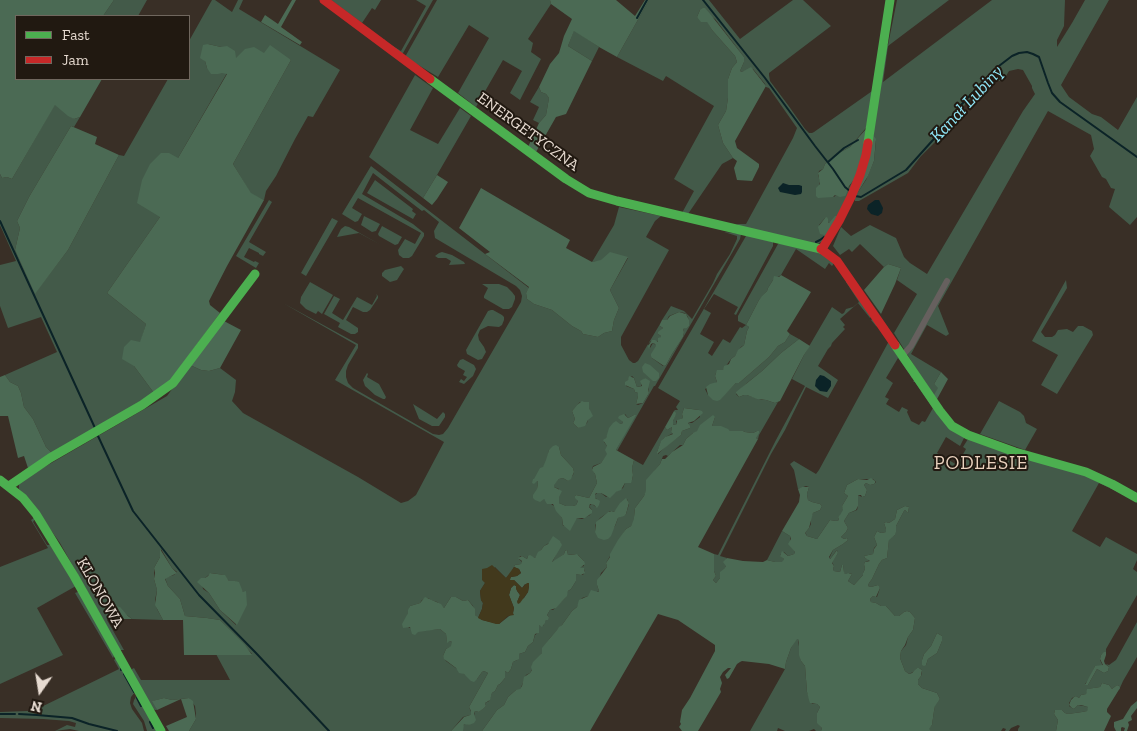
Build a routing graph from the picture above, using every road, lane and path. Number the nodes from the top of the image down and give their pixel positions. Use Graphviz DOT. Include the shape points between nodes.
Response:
graph roads {
  1 [pos="324,0"];
  2 [pos="890,0"];
  3 [pos="822,249"];
  4 [pos="255,274"];
  5 [pos="947,281"];
  6 [pos="902,356"];
  7 [pos="0,480"];
  8 [pos="9,486"];
  9 [pos="1137,498"];
  10 [pos="161,731"];
  1 -- 3 [label="street, ENERGETYCZNA" via="579,188 610,200"];
  2 -- 3 [label="street" via="866,155 851,197"];
  3 -- 6 [label="street" via="836,261"];
  4 -- 8 [label="street" via="167,388"];
  5 -- 6 [label="street" via="911,346"];
  6 -- 9 [label="street" via="947,420 960,432 1086,472"];
  7 -- 8 [label="street, KLONOWA"];
  8 -- 10 [label="street, KLONOWA" via="27,502 54,544"];
}
